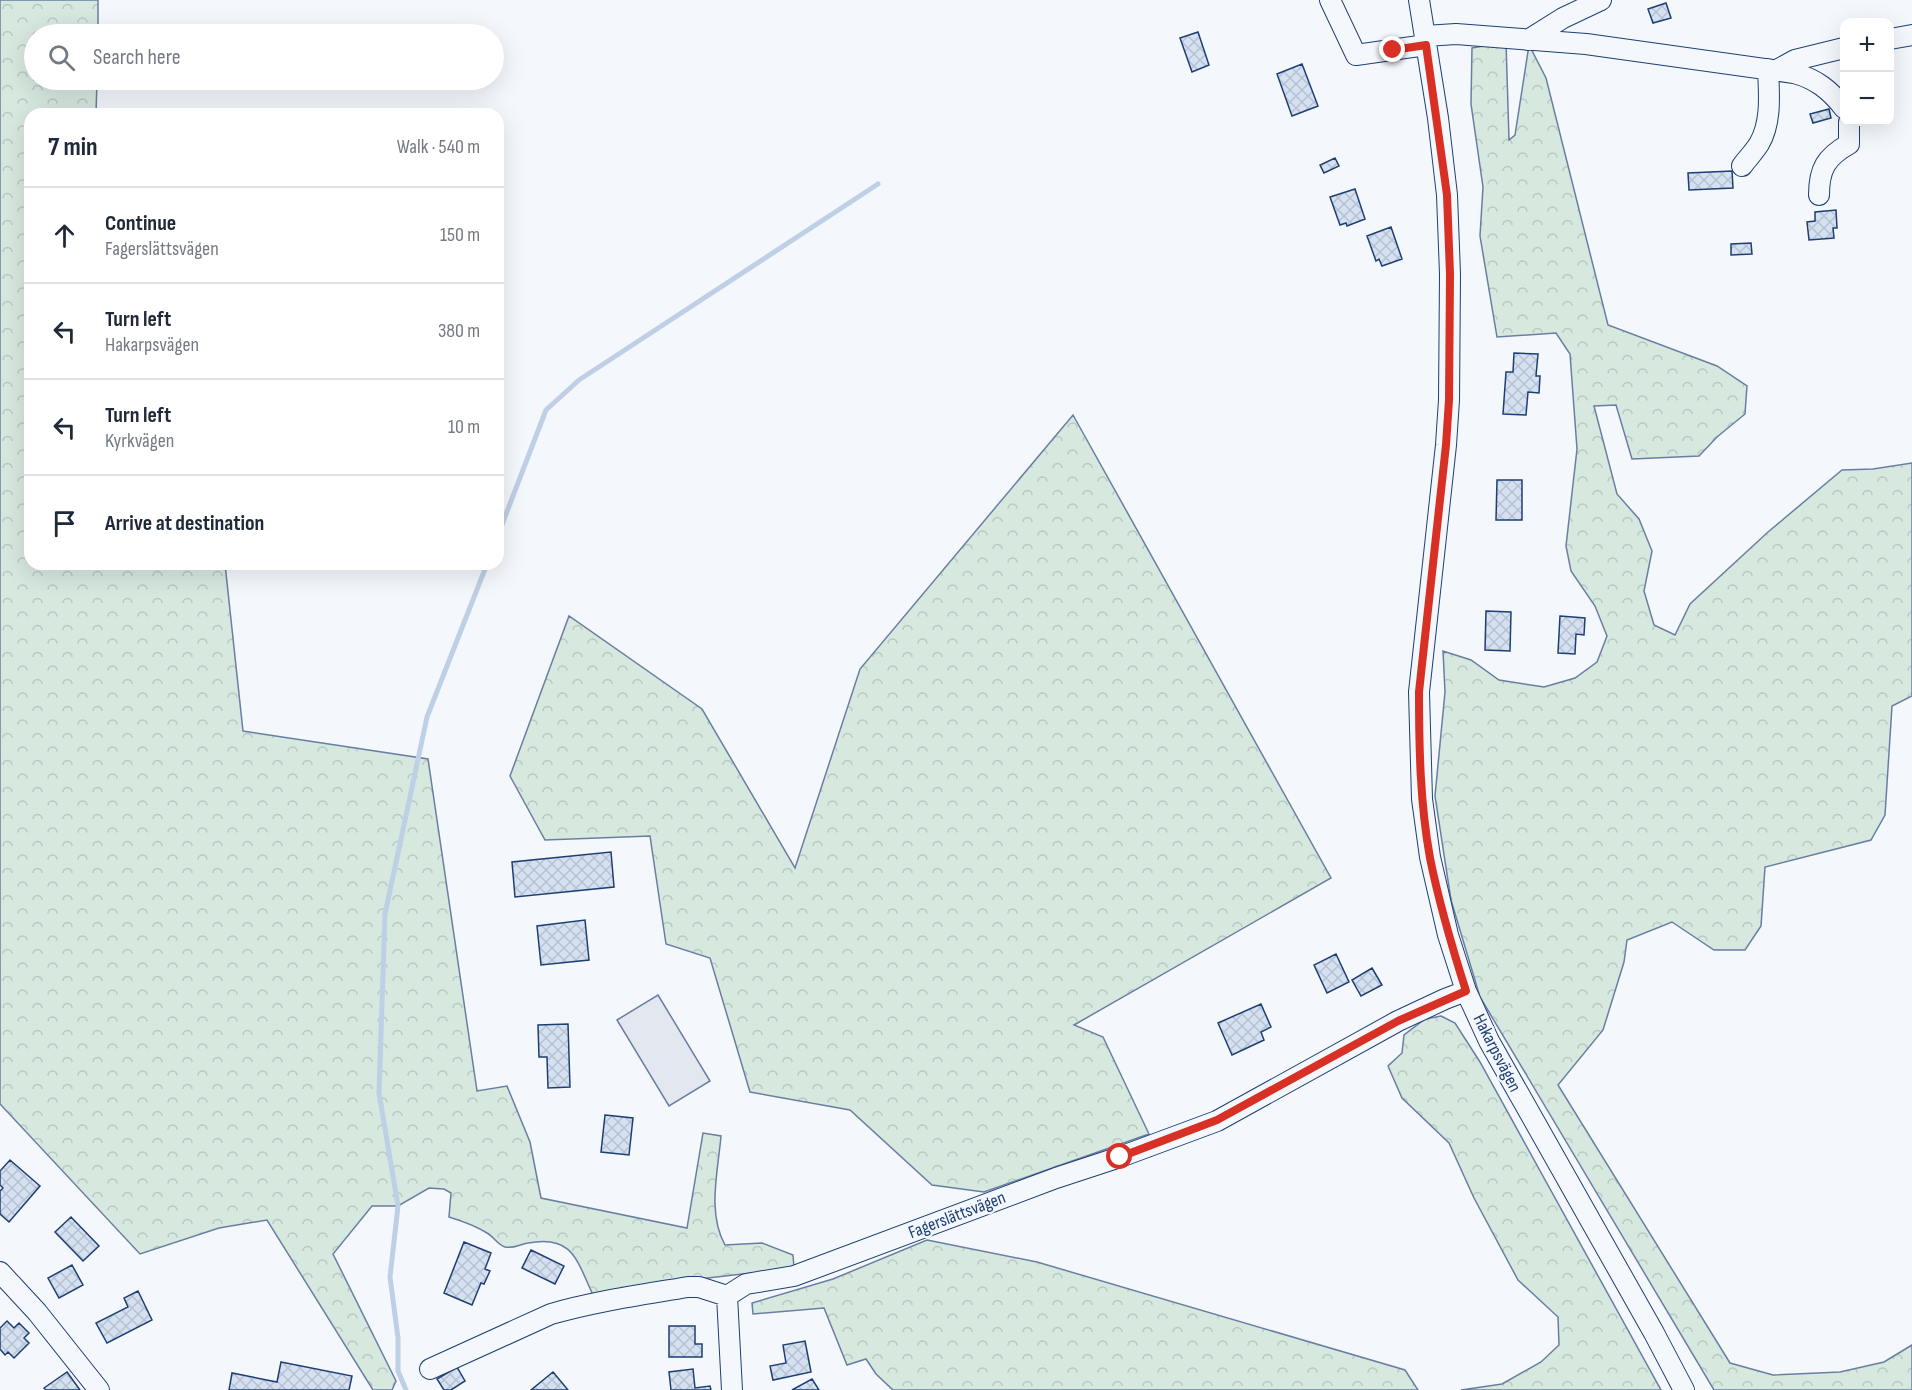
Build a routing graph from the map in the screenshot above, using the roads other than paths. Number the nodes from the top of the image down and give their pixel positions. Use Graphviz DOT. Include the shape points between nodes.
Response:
graph roads {
  1 [pos="1330,0"];
  2 [pos="1419,0"];
  3 [pos="1601,0"];
  4 [pos="1912,35"];
  5 [pos="1894,38"];
  6 [pos="1425,40"];
  7 [pos="1528,40"];
  8 [pos="1840,49"];
  9 [pos="1772,70"];
  10 [pos="1840,102"];
  11 [pos="1849,126"];
  12 [pos="1742,166"];
  13 [pos="1819,195"];
  14 [pos="1466,991"];
  15 [pos="0,1272"];
  16 [pos="727,1296"];
  17 [pos="430,1369"];
  18 [pos="99,1390"];
  19 [pos="732,1390"];
  20 [pos="1684,1390"];
  1 -- 6 [label="street" via="1356,55"];
  2 -- 6 [label="street, Hakarpsvägen"];
  3 -- 7 [label="street"];
  4 -- 5 [label="street"];
  6 -- 7 [label="street" via="1456,34"];
  6 -- 14 [label="street, Hakarpsvägen" via="1447,195 1450,274 1448,411 1421,670 1419,735 1430,857"];
  7 -- 9 [label="street" via="1586,44"];
  8 -- 9 [label="street"];
  9 -- 10 [label="street" via="1807,76 1830,90"];
  9 -- 12 [label="street" via="1765,129 1760,143"];
  11 -- 13 [label="street" via="1849,144 1823,167"];
  14 -- 16 [label="street, Fagerslättsvägen" via="1398,1021 1217,1120 795,1276 746,1284"];
  14 -- 20 [label="street, Hakarpsvägen" via="1489,1041"];
  15 -- 18 [label="street"];
  16 -- 17 [label="street" via="688,1287 585,1304 551,1314"];
  16 -- 19 [label="street"];
}
